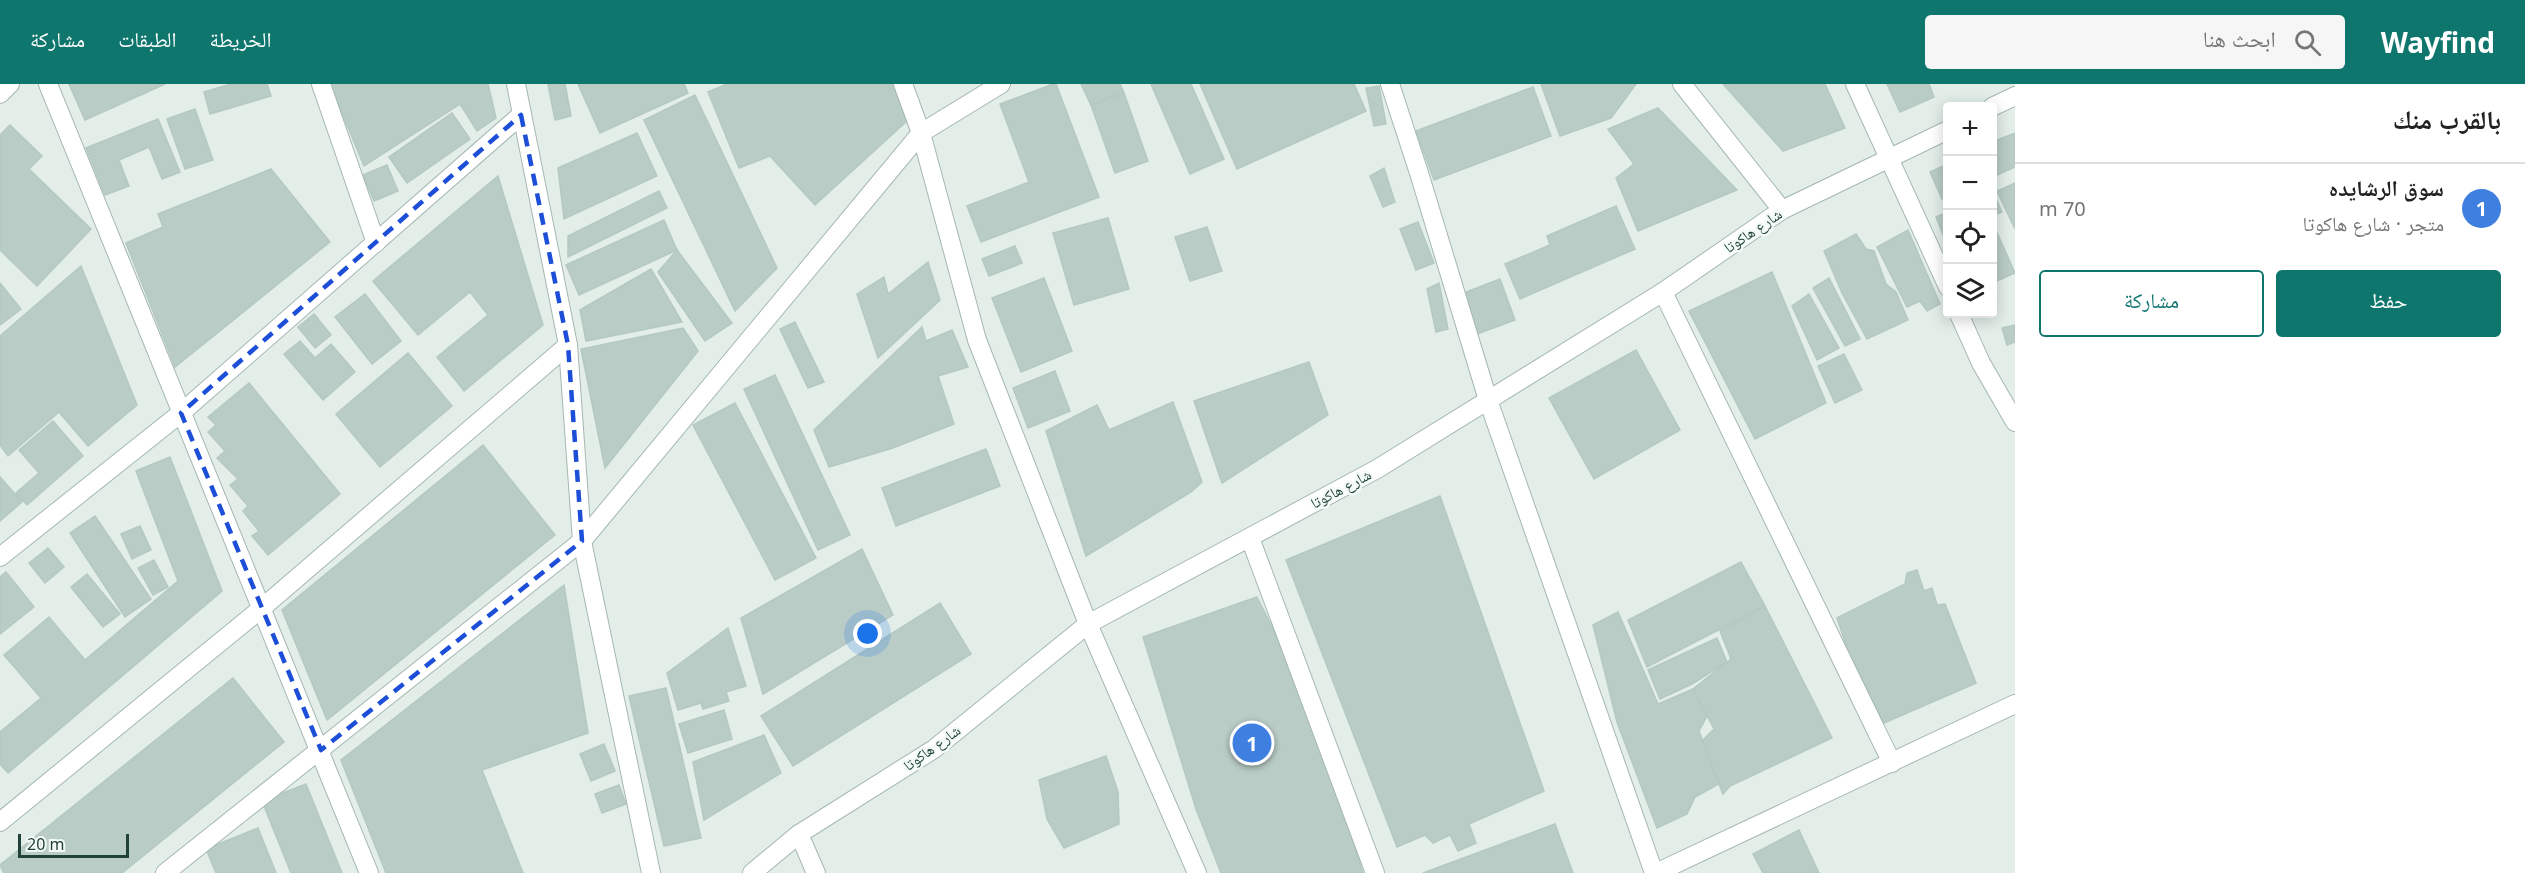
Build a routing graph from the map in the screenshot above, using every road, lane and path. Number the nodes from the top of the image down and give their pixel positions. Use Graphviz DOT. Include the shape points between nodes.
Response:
graph roads {
  1 [pos="10,84"];
  2 [pos="48,84"];
  3 [pos="321,84"];
  4 [pos="516,84"];
  5 [pos="903,84"];
  6 [pos="1001,84"];
  7 [pos="1390,84"];
  8 [pos="1682,84"];
  9 [pos="1855,84"];
  10 [pos="0,94"];
  11 [pos="2015,96"];
  12 [pos="1997,105"];
  13 [pos="521,115"];
  14 [pos="1943,132"];
  15 [pos="921,134"];
  16 [pos="1890,159"];
  17 [pos="1782,210"];
  18 [pos="376,243"];
  19 [pos="1943,278"];
  20 [pos="1663,292"];
  21 [pos="1961,318"];
  22 [pos="568,345"];
  23 [pos="1488,400"];
  24 [pos="181,413"];
  25 [pos="2015,422"];
  26 [pos="1250,538"];
  27 [pos="582,541"];
  28 [pos="0,556"];
  29 [pos="262,608"];
  30 [pos="1088,624"];
  31 [pos="2015,704"];
  32 [pos="321,750"];
  33 [pos="1892,763"];
  34 [pos="0,822"];
  35 [pos="799,834"];
  36 [pos="165,873"];
  37 [pos="369,873"];
  38 [pos="651,873"];
  39 [pos="752,873"];
  40 [pos="816,873"];
  41 [pos="1197,873"];
  42 [pos="1375,873"];
  43 [pos="1655,873"];
  1 -- 10 [label="street"];
  2 -- 24 [label="street"];
  3 -- 18 [label="street"];
  4 -- 13 [label="street"];
  5 -- 15 [label="street"];
  6 -- 15 [label="street"];
  7 -- 23 [label="street"];
  8 -- 17 [label="street"];
  9 -- 16 [label="street"];
  11 -- 12 [label="street"];
  13 -- 18 [label="street"];
  13 -- 22 [label="street"];
  14 -- 16 [label="street, شارع هاكوتا"];
  15 -- 27 [label="street"];
  15 -- 30 [label="street" via="977,340"];
  16 -- 17 [label="street, شارع هاكوتا"];
  16 -- 19 [label="street"];
  17 -- 20 [label="street, شارع هاكوتا"];
  18 -- 24 [label="street"];
  20 -- 23 [label="street, شارع هاكوتا"];
  20 -- 33 [label="street"];
  21 -- 25 [label="street"];
  22 -- 27 [label="street"];
  22 -- 29 [label="street"];
  23 -- 26 [label="street, شارع هاكوتا" via="1377,469"];
  23 -- 43 [label="street"];
  24 -- 28 [label="street"];
  24 -- 29 [label="street"];
  26 -- 30 [label="street, شارع هاكوتا"];
  26 -- 42 [label="street"];
  27 -- 32 [label="street"];
  27 -- 38 [label="street"];
  29 -- 32 [label="street"];
  29 -- 34 [label="street"];
  30 -- 35 [label="street, شارع هاكوتا" via="934,749"];
  30 -- 41 [label="street"];
  31 -- 33 [label="street"];
  32 -- 36 [label="street"];
  32 -- 37 [label="street"];
  33 -- 43 [label="street"];
  35 -- 39 [label="street, شارع هاكوتا"];
  35 -- 40 [label="street"];
}
